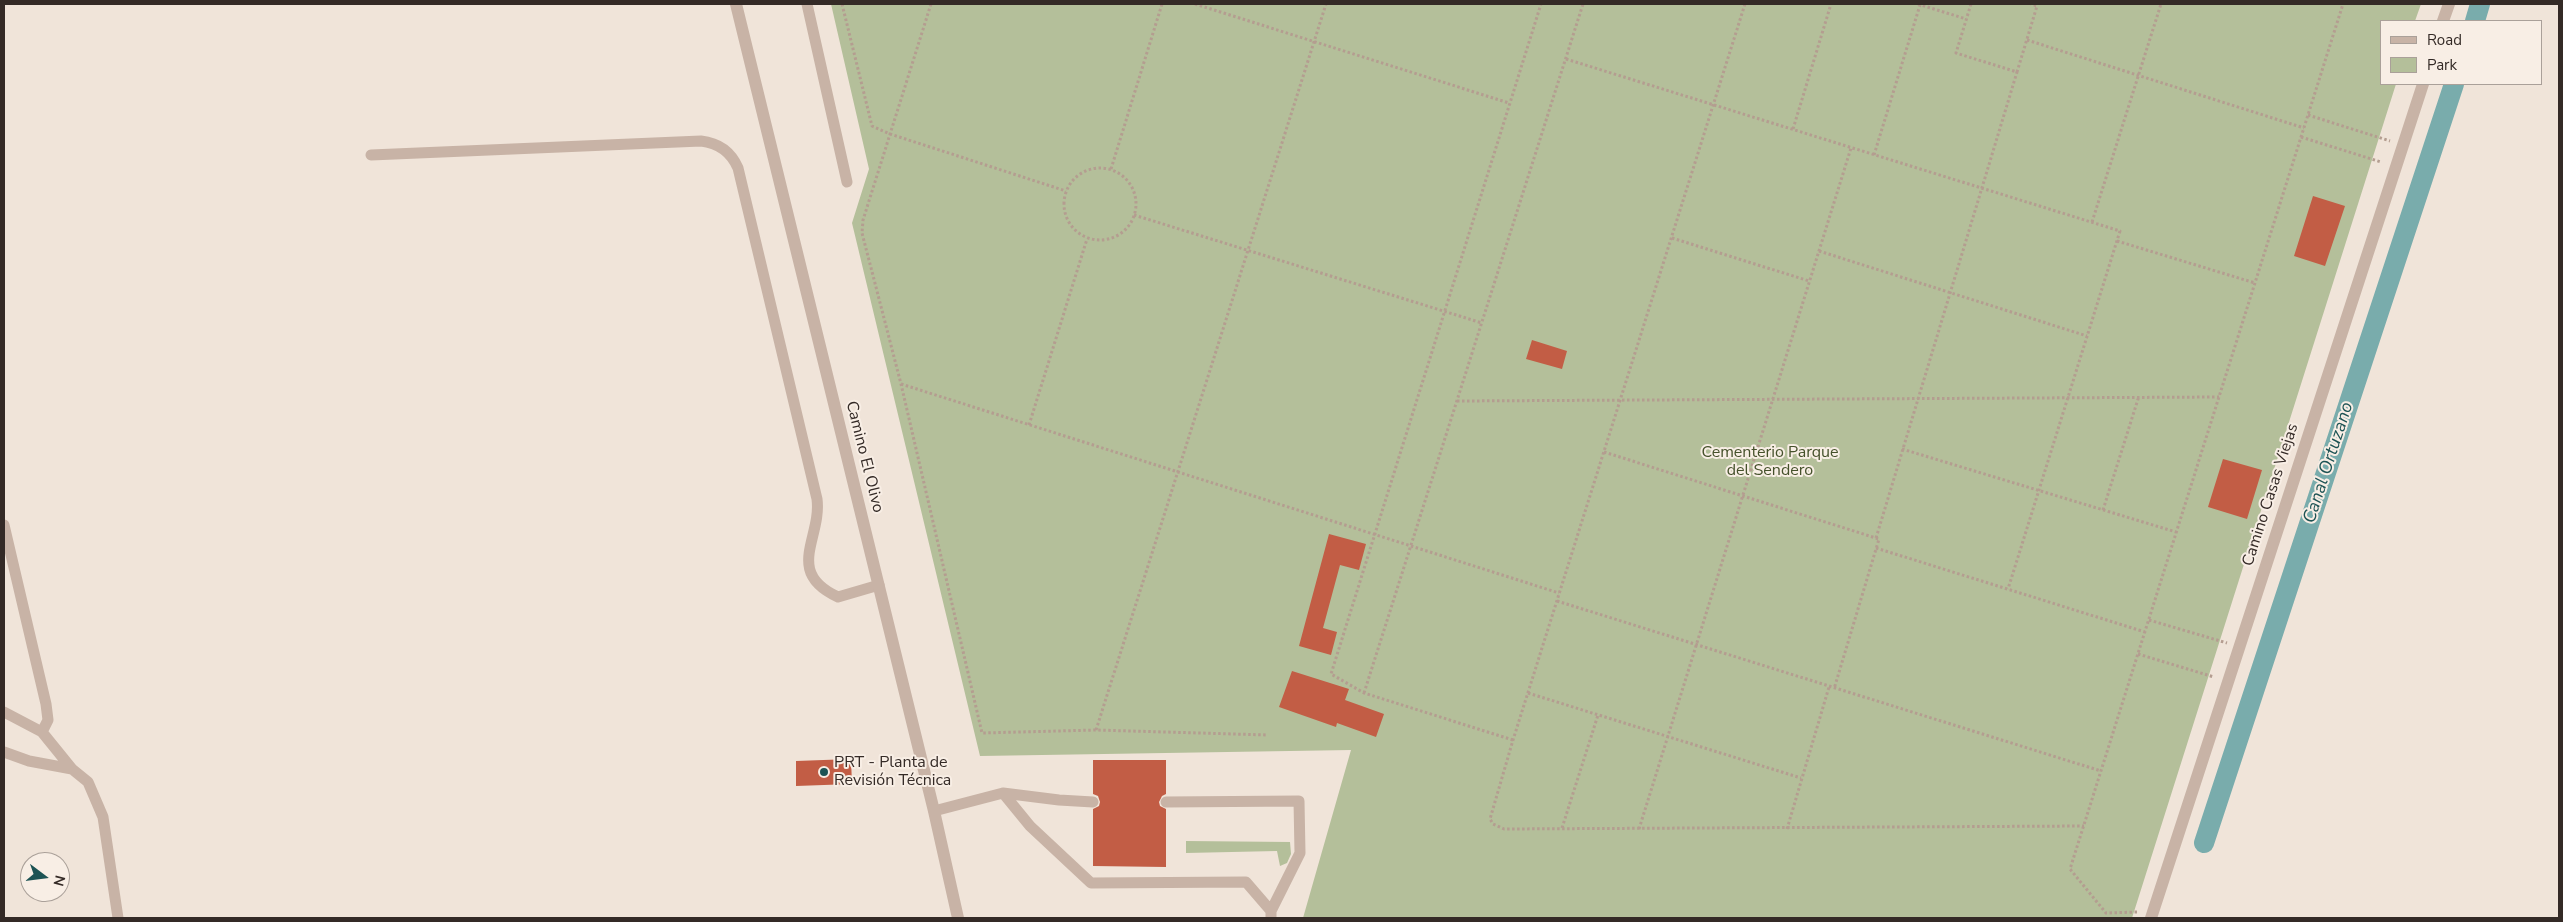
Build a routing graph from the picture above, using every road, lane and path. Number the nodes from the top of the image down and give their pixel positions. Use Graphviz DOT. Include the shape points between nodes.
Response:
graph roads {
  1 [pos="736,4"];
  2 [pos="807,4"];
  3 [pos="842,4"];
  4 [pos="931,4"];
  5 [pos="1162,4"];
  6 [pos="1194,4"];
  7 [pos="1326,4"];
  8 [pos="1540,4"];
  9 [pos="1583,4"];
  10 [pos="1745,4"];
  11 [pos="1831,4"];
  12 [pos="1919,4"];
  13 [pos="1971,4"];
  14 [pos="2031,4"];
  15 [pos="2160,4"];
  16 [pos="2343,4"];
  17 [pos="2449,4"];
  18 [pos="1966,18"];
  19 [pos="2443,20"];
  20 [pos="2026,40"];
  21 [pos="1314,42"];
  22 [pos="1566,59"];
  23 [pos="2017,72"];
  24 [pos="2138,76"];
  25 [pos="2423,85"];
  26 [pos="1510,103"];
  27 [pos="1714,105"];
  28 [pos="2308,115"];
  29 [pos="2304,128"];
  30 [pos="1792,130"];
  31 [pos="890,134"];
  32 [pos="2301,137"];
  33 [pos="2403,145"];
  34 [pos="1851,148"];
  35 [pos="371,154"];
  36 [pos="1874,155"];
  37 [pos="2396,167"];
  38 [pos="1111,169"];
  39 [pos="847,182"];
  40 [pos="1981,188"];
  41 [pos="1066,191"];
  42 [pos="1134,215"];
  43 [pos="2092,222"];
  44 [pos="1087,238"];
  45 [pos="1672,238"];
  46 [pos="2117,241"];
  47 [pos="1248,250"];
  48 [pos="1819,251"];
  49 [pos="1809,281"];
  50 [pos="2255,283"];
  51 [pos="1950,293"];
  52 [pos="1444,311"];
  53 [pos="1482,323"];
  54 [pos="2088,336"];
  55 [pos="901,384"];
  56 [pos="2068,396"];
  57 [pos="2139,396"];
  58 [pos="2219,397"];
  59 [pos="1917,398"];
  60 [pos="1772,399"];
  61 [pos="1620,400"];
  62 [pos="1457,401"];
  63 [pos="1029,424"];
  64 [pos="1902,449"];
  65 [pos="1604,452"];
  66 [pos="1177,472"];
  67 [pos="2039,491"];
  68 [pos="1742,496"];
  69 [pos="2103,510"];
  70 [pos="4,525"];
  71 [pos="2176,532"];
  72 [pos="1375,535"];
  73 [pos="1876,538"];
  74 [pos="1411,546"];
  75 [pos="1876,548"];
  76 [pos="879,585"];
  77 [pos="2008,589"];
  78 [pos="1559,593"];
  79 [pos="1557,601"];
  80 [pos="2150,620"];
  81 [pos="2145,632"];
  82 [pos="1696,644"];
  83 [pos="2239,647"];
  84 [pos="2138,654"];
  85 [pos="2228,682"];
  86 [pos="1828,687"];
  87 [pos="1834,689"];
  88 [pos="1364,693"];
  89 [pos="1528,693"];
  90 [pos="4,712"];
  91 [pos="1598,714"];
  92 [pos="1096,730"];
  93 [pos="42,732"];
  94 [pos="1268,735"];
  95 [pos="1668,736"];
  96 [pos="1513,740"];
  97 [pos="4,752"];
  98 [pos="72,769"];
  99 [pos="2101,771"];
  100 [pos="1801,778"];
  101 [pos="1003,793"];
  102 [pos="1093,802"];
  103 [pos="1166,802"];
  104 [pos="934,811"];
  105 [pos="2084,826"];
  106 [pos="1562,829"];
  107 [pos="1639,829"];
  108 [pos="1787,829"];
  109 [pos="1271,915"];
  110 [pos="2152,916"];
  111 [pos="118,918"];
  112 [pos="958,918"];
  1 -- 76 [label="street, Camino El Olivo"];
  2 -- 39 [label="lane"];
  3 -- 31 [label="path" via="872,126"];
  4 -- 31 [label="path"];
  5 -- 38 [label="path"];
  6 -- 21 [label="path"];
  7 -- 21 [label="path"];
  8 -- 26 [label="path"];
  9 -- 22 [label="path"];
  10 -- 27 [label="path"];
  11 -- 30 [label="path"];
  12 -- 18 [label="path"];
  12 -- 36 [label="path"];
  13 -- 18 [label="path"];
  14 -- 20 [label="path" via="2037,6"];
  15 -- 24 [label="path"];
  16 -- 28 [label="path"];
  17 -- 19 [label="street"];
  18 -- 23 [label="path" via="1956,53"];
  20 -- 23 [label="path"];
  20 -- 24 [label="path"];
  21 -- 26 [label="path"];
  21 -- 47 [label="path"];
  22 -- 27 [label="path"];
  22 -- 53 [label="path"];
  23 -- 40 [label="path"];
  24 -- 29 [label="path"];
  24 -- 43 [label="path"];
  25 -- 33 [label="street, Camino Casas Viejas"];
  26 -- 52 [label="path"];
  27 -- 30 [label="path"];
  27 -- 45 [label="path"];
  28 -- 29 [label="path"];
  28 -- 33 [label="path"];
  29 -- 32 [label="path"];
  30 -- 34 [label="path"];
  31 -- 41 [label="path"];
  31 -- 55 [label="path" via="862,220 862,233"];
  32 -- 37 [label="path"];
  32 -- 50 [label="path"];
  33 -- 37 [label="street, Camino Casas Viejas"];
  34 -- 36 [label="path"];
  34 -- 48 [label="path"];
  35 -- 76 [label="lane" via="701,141 730,154 738,168 817,499 817,520 808,550 811,572 823,588 838,597"];
  36 -- 40 [label="path"];
  37 -- 83 [label="street, Camino Casas Viejas"];
  38 -- 41 [label="path" via="1091,169 1080,174"];
  38 -- 42 [label="path" via="1130,185 1135,196"];
  40 -- 43 [label="path"];
  40 -- 51 [label="path"];
  41 -- 44 [label="path" via="1064,202 1069,223"];
  42 -- 44 [label="path" via="1127,228 1118,235 1108,239"];
  42 -- 47 [label="path"];
  43 -- 46 [label="path" via="2120,231"];
  44 -- 63 [label="path"];
  45 -- 49 [label="path"];
  45 -- 61 [label="path"];
  46 -- 50 [label="path"];
  46 -- 54 [label="path"];
  47 -- 52 [label="path"];
  47 -- 66 [label="path"];
  48 -- 49 [label="path"];
  48 -- 51 [label="path"];
  49 -- 60 [label="path"];
  50 -- 58 [label="path"];
  51 -- 54 [label="path"];
  51 -- 59 [label="path"];
  52 -- 53 [label="path"];
  52 -- 72 [label="path"];
  53 -- 62 [label="path"];
  54 -- 56 [label="path"];
  55 -- 63 [label="path"];
  55 -- 92 [label="path" via="982,733"];
  56 -- 57 [label="path"];
  56 -- 59 [label="path"];
  56 -- 67 [label="path"];
  57 -- 58 [label="path"];
  57 -- 69 [label="path"];
  58 -- 71 [label="path"];
  59 -- 60 [label="path"];
  59 -- 64 [label="path"];
  60 -- 61 [label="path"];
  60 -- 68 [label="path"];
  61 -- 62 [label="path"];
  61 -- 65 [label="path"];
  62 -- 74 [label="path"];
  63 -- 66 [label="path"];
  64 -- 67 [label="path"];
  64 -- 73 [label="path"];
  65 -- 68 [label="path"];
  65 -- 78 [label="path"];
  66 -- 72 [label="path"];
  66 -- 92 [label="path"];
  67 -- 69 [label="path"];
  67 -- 77 [label="path"];
  68 -- 73 [label="path"];
  68 -- 82 [label="path"];
  69 -- 71 [label="path"];
  70 -- 93 [label="lane" via="46,704 48,720"];
  71 -- 80 [label="path"];
  72 -- 74 [label="path"];
  72 -- 88 [label="path" via="1331,674"];
  73 -- 75 [label="path" via="1879,539"];
  74 -- 78 [label="path"];
  74 -- 88 [label="path"];
  75 -- 77 [label="path"];
  75 -- 87 [label="path"];
  76 -- 104 [label="street, Camino El Olivo"];
  77 -- 81 [label="path"];
  78 -- 79 [label="path"];
  79 -- 82 [label="path"];
  79 -- 89 [label="path"];
  80 -- 81 [label="path"];
  80 -- 83 [label="path"];
  81 -- 84 [label="path"];
  82 -- 86 [label="path"];
  82 -- 95 [label="path"];
  83 -- 85 [label="street, Camino Casas Viejas"];
  84 -- 85 [label="path"];
  84 -- 99 [label="path"];
  85 -- 110 [label="street, Camino Casas Viejas"];
  86 -- 87 [label="path"];
  86 -- 100 [label="path"];
  87 -- 99 [label="path"];
  88 -- 96 [label="path"];
  89 -- 91 [label="path"];
  89 -- 96 [label="path"];
  90 -- 93 [label="lane"];
  91 -- 95 [label="path"];
  91 -- 106 [label="path"];
  92 -- 94 [label="path"];
  93 -- 98 [label="lane"];
  95 -- 100 [label="path"];
  95 -- 107 [label="path"];
  96 -- 106 [label="path" via="1491,810 1493,824 1504,829"];
  97 -- 98 [label="lane" via="29,761"];
  98 -- 111 [label="lane" via="88,782 103,816"];
  99 -- 105 [label="path"];
  100 -- 108 [label="path"];
  101 -- 102 [label="lane"];
  101 -- 104 [label="lane"];
  101 -- 109 [label="lane" via="1030,826 1091,883 1246,882"];
  103 -- 109 [label="lane" via="1300,801 1300,853"];
  104 -- 112 [label="street, Camino El Olivo"];
  105 -- 108 [label="path"];
  105 -- 110 [label="path" via="2070,869 2106,913"];
  106 -- 107 [label="path"];
  107 -- 108 [label="path"];
}
